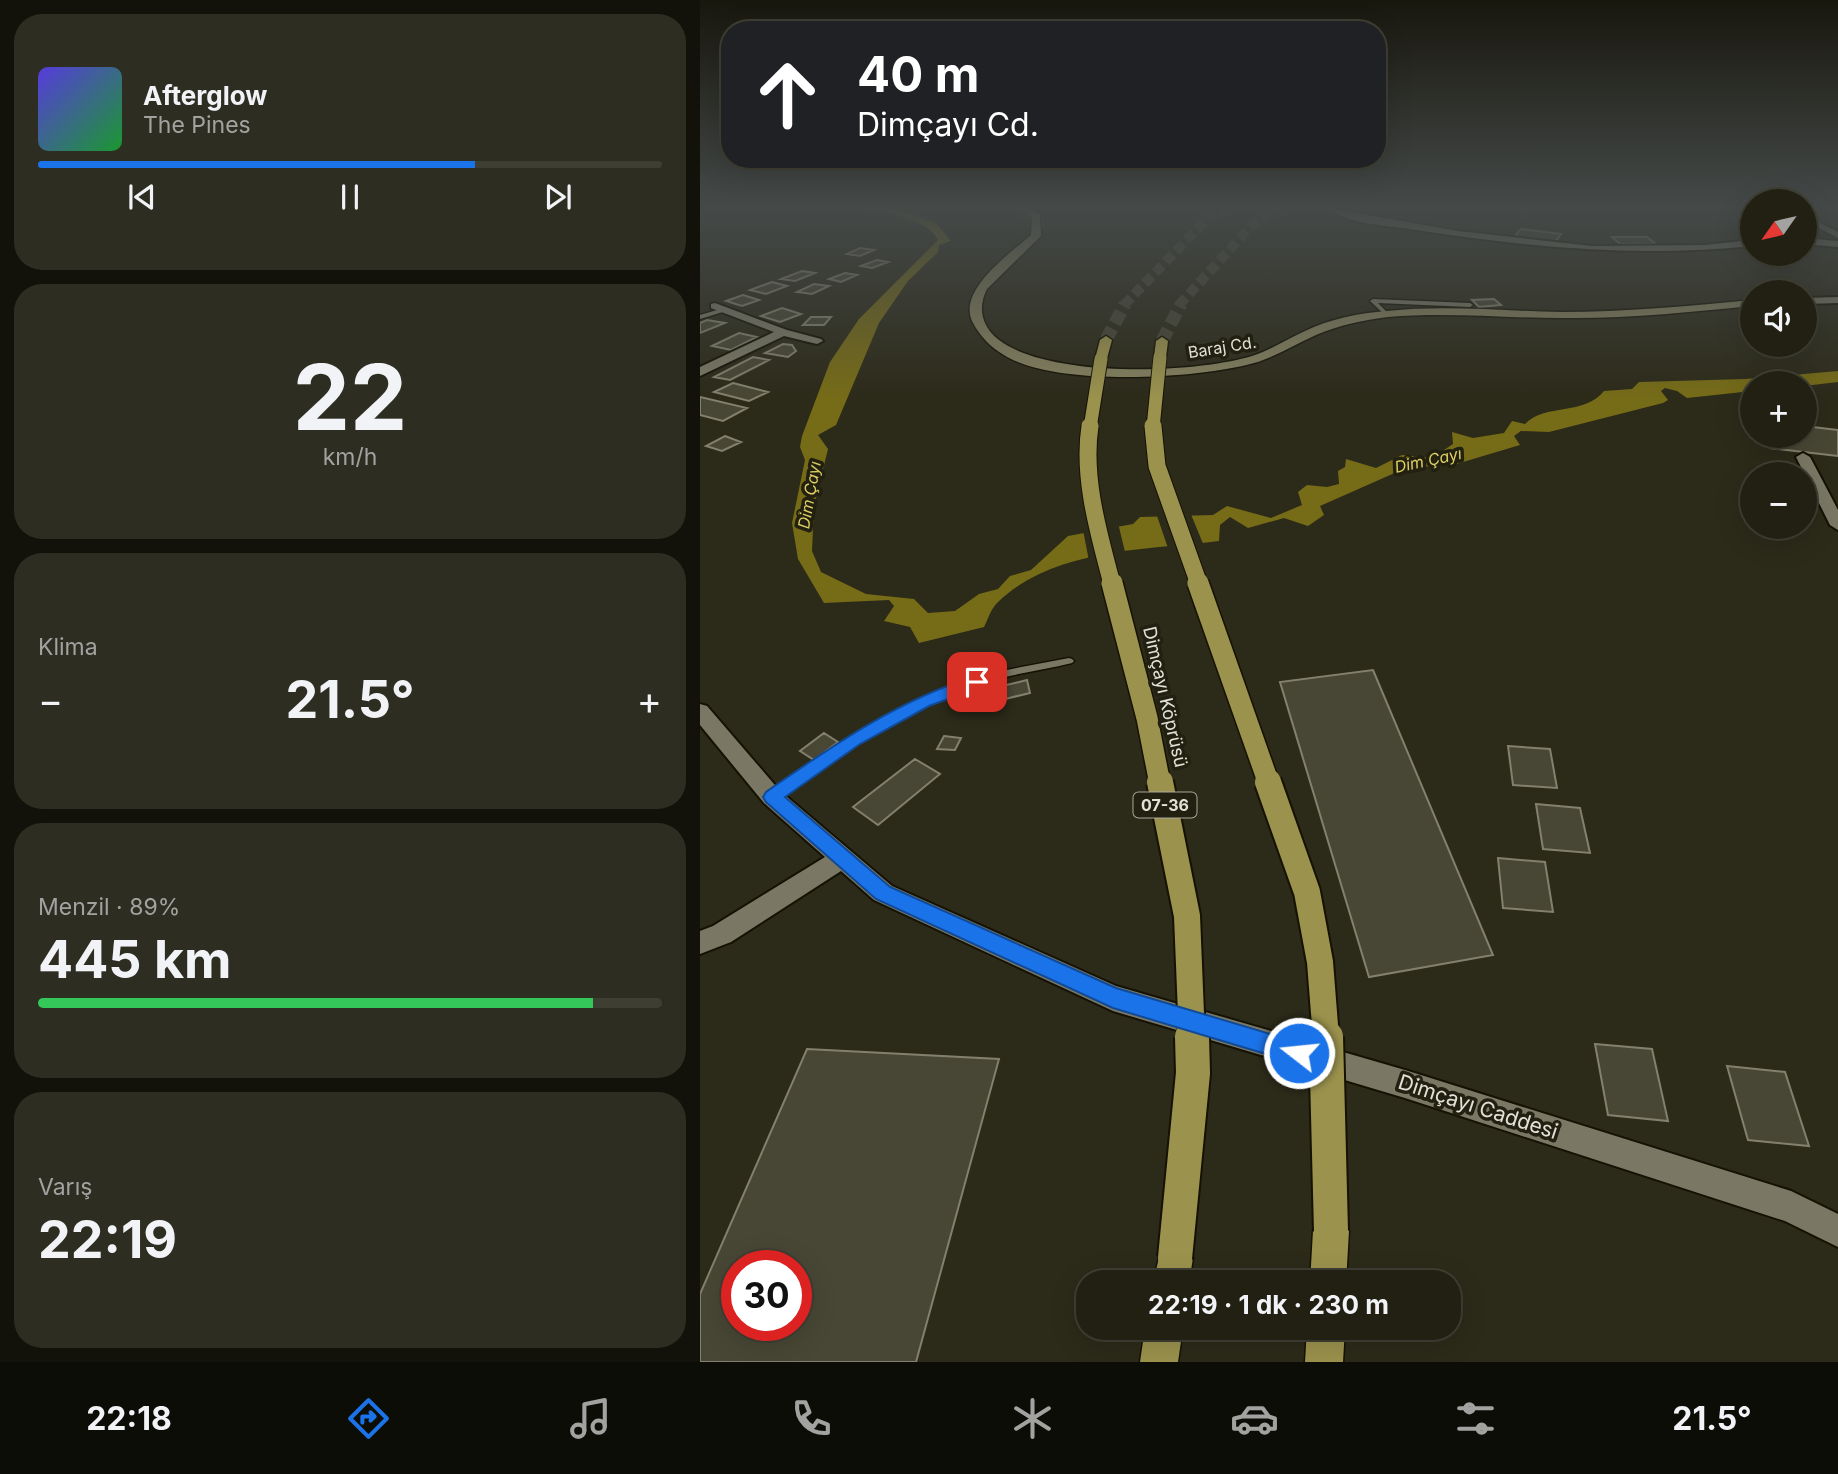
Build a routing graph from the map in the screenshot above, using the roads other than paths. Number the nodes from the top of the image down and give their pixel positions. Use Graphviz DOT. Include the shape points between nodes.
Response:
graph roads {
  1 [pos="998,272"];
  2 [pos="1838,300"];
  3 [pos="1817,301"];
  4 [pos="1740,304"];
  5 [pos="1470,305"];
  6 [pos="719,308"];
  7 [pos="1386,314"];
  8 [pos="700,317"];
  9 [pos="783,332"];
  10 [pos="817,341"];
  11 [pos="1103,349"];
  12 [pos="1161,349"];
  13 [pos="700,372"];
  14 [pos="1803,457"];
  15 [pos="1838,525"];
  16 [pos="1069,661"];
  17 [pos="700,711"];
  18 [pos="772,797"];
  19 [pos="842,858"];
  20 [pos="700,943"];
  21 [pos="1838,1231"];
  22 [pos="1173,1270"];
  23 [pos="1329,1270"];
  24 [pos="1162,1340"];
  25 [pos="1325,1340"];
  26 [pos="1159,1362"];
  27 [pos="1324,1362"];
  1 -- 7 [label="street, Baraj Cd." via="976,300 978,322 1001,351 1031,364 1077,371 1167,370 1245,362 1275,353 1328,326"];
  2 -- 3 [label="street"];
  4 -- 7 [label="street, Baraj Cd." via="1623,315"];
  5 -- 7 [label="lane" via="1373,301"];
  6 -- 8 [label="lane"];
  6 -- 9 [label="street"];
  9 -- 10 [label="street"];
  9 -- 13 [label="street"];
  11 -- 22 [label="highway, Dimçayı Köprüsü / 07-36, bridge" via="1088,442 1095,517 1147,718 1186,916 1194,1073"];
  12 -- 23 [label="highway, bridge" via="1153,429 1157,466 1307,892 1320,962 1326,1040"];
  14 -- 15 [label="street"];
  16 -- 18 [label="lane" via="966,685 923,702 854,740"];
  17 -- 18 [label="street, Dimçayı Caddesi"];
  18 -- 19 [label="street, Dimçayı Caddesi"];
  19 -- 20 [label="street" via="722,934"];
  19 -- 21 [label="street, Dimçayı Caddesi" via="883,893 1113,998 1405,1084 1791,1207"];
  24 -- 26 [label="highway"];
  25 -- 27 [label="highway"];
}
